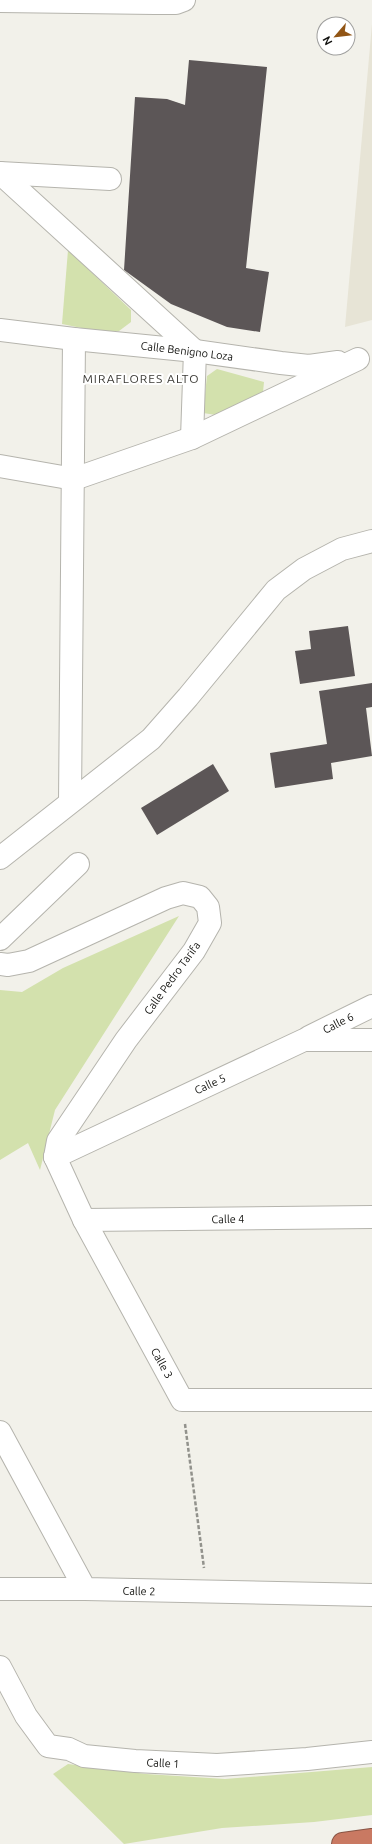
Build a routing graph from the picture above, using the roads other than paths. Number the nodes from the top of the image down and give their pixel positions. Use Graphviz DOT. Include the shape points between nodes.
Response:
graph roads {
  1 [pos="184,0"];
  2 [pos="0,1"];
  3 [pos="0,173"];
  4 [pos="110,180"];
  5 [pos="0,330"];
  6 [pos="74,339"];
  7 [pos="195,350"];
  8 [pos="365,357"];
  9 [pos="192,438"];
  10 [pos="0,466"];
  11 [pos="74,479"];
  12 [pos="372,541"];
  13 [pos="70,802"];
  14 [pos="0,858"];
  15 [pos="78,864"];
  16 [pos="0,939"];
  17 [pos="0,964"];
  18 [pos="372,1006"];
  19 [pos="304,1040"];
  20 [pos="372,1040"];
  21 [pos="55,1157"];
  22 [pos="372,1217"];
  23 [pos="84,1220"];
  24 [pos="372,1400"];
  25 [pos="0,1432"];
  26 [pos="0,1589"];
  27 [pos="84,1589"];
  28 [pos="372,1595"];
  29 [pos="0,1667"];
  30 [pos="372,1752"];
  31 [pos="372,1840"];
  32 [pos="343,1844"];
  1 -- 2 [label="street" via="176,3"];
  3 -- 4 [label="street"];
  3 -- 7 [label="street"];
  5 -- 6 [label="street, Calle Benigno Loza"];
  6 -- 7 [label="street, Calle Benigno Loza"];
  6 -- 11 [label="street"];
  7 -- 8 [label="street, Calle Benigno Loza" via="309,366"];
  7 -- 9 [label="street"];
  8 -- 9 [label="street"];
  9 -- 11 [label="street"];
  10 -- 11 [label="street"];
  11 -- 13 [label="street"];
  12 -- 13 [label="street" via="342,549 304,569 276,590 151,739"];
  13 -- 14 [label="street"];
  15 -- 16 [label="street"];
  17 -- 21 [label="street, Calle Pedro Tarifa" via="29,961 166,898 183,893 200,897 208,907 210,923 194,951 126,1040 58,1141"];
  18 -- 19 [label="street, Calle 6"];
  19 -- 20 [label="street, Calle 5"];
  19 -- 21 [label="street, Calle 5"];
  21 -- 23 [label="street, Calle 3"];
  22 -- 23 [label="street, Calle 4"];
  23 -- 24 [label="street, Calle 3" via="182,1400"];
  25 -- 27 [label="street"];
  26 -- 27 [label="street, Calle 2"];
  27 -- 28 [label="street, Calle 2"];
  29 -- 30 [label="street, Calle 1" via="26,1716 48,1746 69,1749 84,1756 217,1765"];
  31 -- 32 [label="highway"];
}
